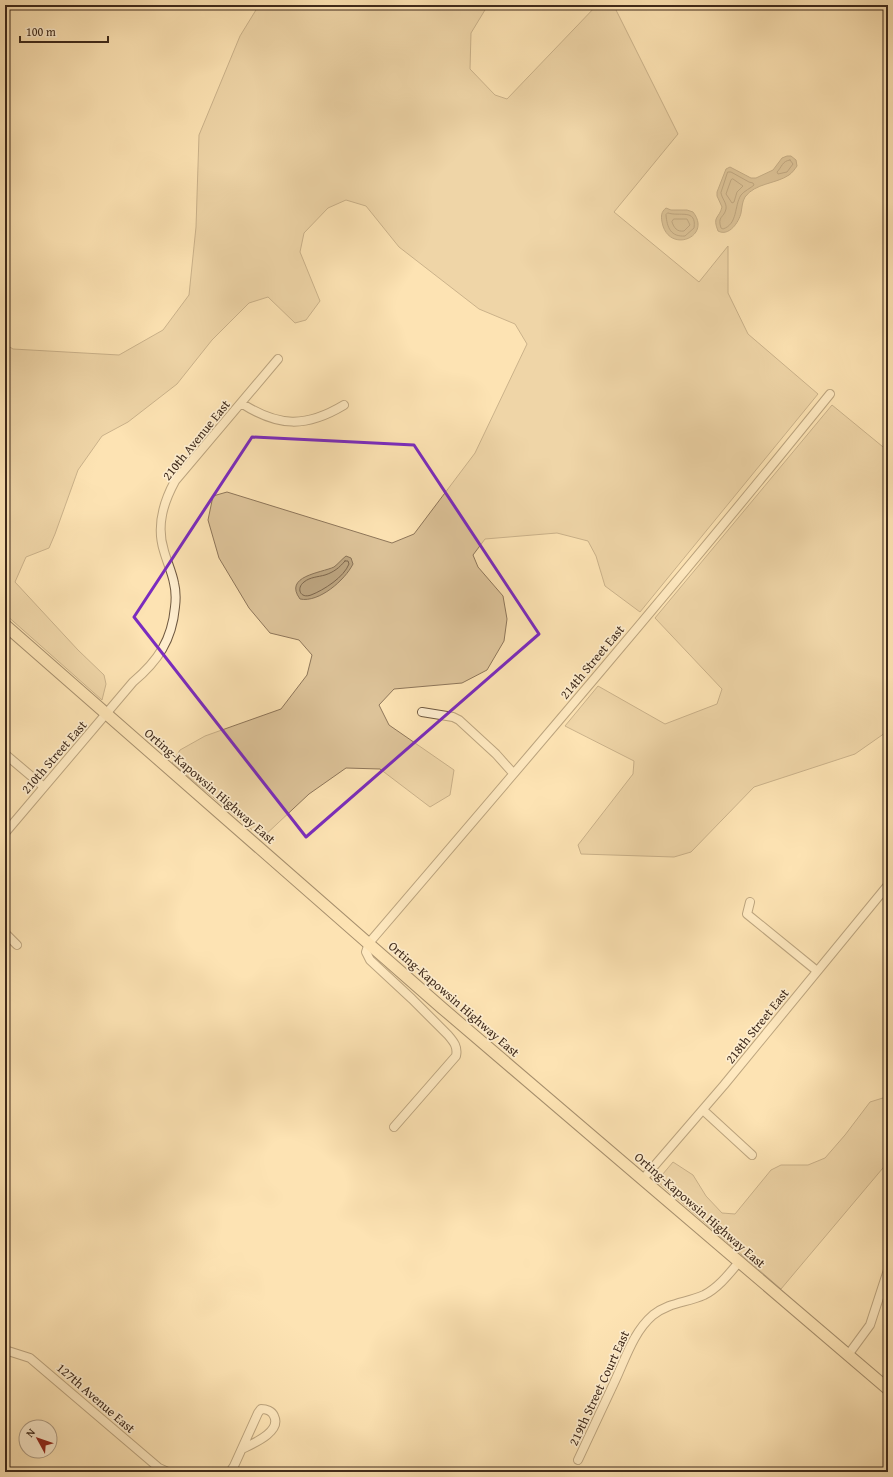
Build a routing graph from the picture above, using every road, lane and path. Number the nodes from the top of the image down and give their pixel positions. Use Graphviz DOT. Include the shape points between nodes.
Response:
graph roads {
  1 [pos="278,359"];
  2 [pos="830,394"];
  3 [pos="242,403"];
  4 [pos="344,405"];
  5 [pos="5,625"];
  6 [pos="422,712"];
  7 [pos="106,714"];
  8 [pos="5,754"];
  9 [pos="514,773"];
  10 [pos="44,787"];
  11 [pos="5,833"];
  12 [pos="888,885"];
  13 [pos="750,902"];
  14 [pos="5,933"];
  15 [pos="369,943"];
  16 [pos="17,945"];
  17 [pos="817,972"];
  18 [pos="703,1110"];
  19 [pos="394,1127"];
  20 [pos="752,1155"];
  21 [pos="643,1179"];
  22 [pos="739,1262"];
  23 [pos="888,1270"];
  24 [pos="5,1350"];
  25 [pos="848,1355"];
  26 [pos="888,1389"];
  27 [pos="242,1449"];
  28 [pos="578,1460"];
  29 [pos="168,1472"];
  30 [pos="230,1472"];
  1 -- 3 [label="street, 210th Avenue East"];
  2 -- 9 [label="street, 214th Street East" via="682,575"];
  3 -- 4 [label="street" via="268,418 290,422 315,419"];
  3 -- 7 [label="street, 210th Avenue East" via="175,481 169,493 161,516 160,529 175,584 172,626 164,647 153,664 133,682"];
  5 -- 7 [label="main road, Orting-Kapowsin Highway East"];
  6 -- 9 [label="street" via="459,720"];
  7 -- 10 [label="street, 210th Street East"];
  7 -- 15 [label="main road, Orting-Kapowsin Highway East"];
  8 -- 10 [label="street"];
  9 -- 15 [label="street, 214th Street East"];
  10 -- 11 [label="street, 210th Street East"];
  12 -- 17 [label="street, 218th Street East"];
  13 -- 17 [label="street" via="747,914"];
  14 -- 16 [label="street"];
  15 -- 19 [label="street" via="366,952 370,960 454,1041 457,1050 456,1056"];
  15 -- 21 [label="main road, Orting-Kapowsin Highway East"];
  17 -- 18 [label="street, 218th Street East"];
  18 -- 20 [label="street"];
  18 -- 21 [label="street, 218th Street East"];
  21 -- 22 [label="main road, Orting-Kapowsin Highway East"];
  22 -- 25 [label="main road, Orting-Kapowsin Highway East"];
  22 -- 28 [label="street, 219th Street Court East" via="710,1291 663,1309 643,1326 630,1348"];
  23 -- 25 [label="street" via="870,1325"];
  24 -- 29 [label="street, 127th Avenue East" via="30,1358 159,1468"];
  25 -- 26 [label="main road, Orting-Kapowsin Highway East"];
  27 -- 27 [label="street" via="271,1433 275,1426 274,1414 261,1409"];
  27 -- 30 [label="street"];
}
